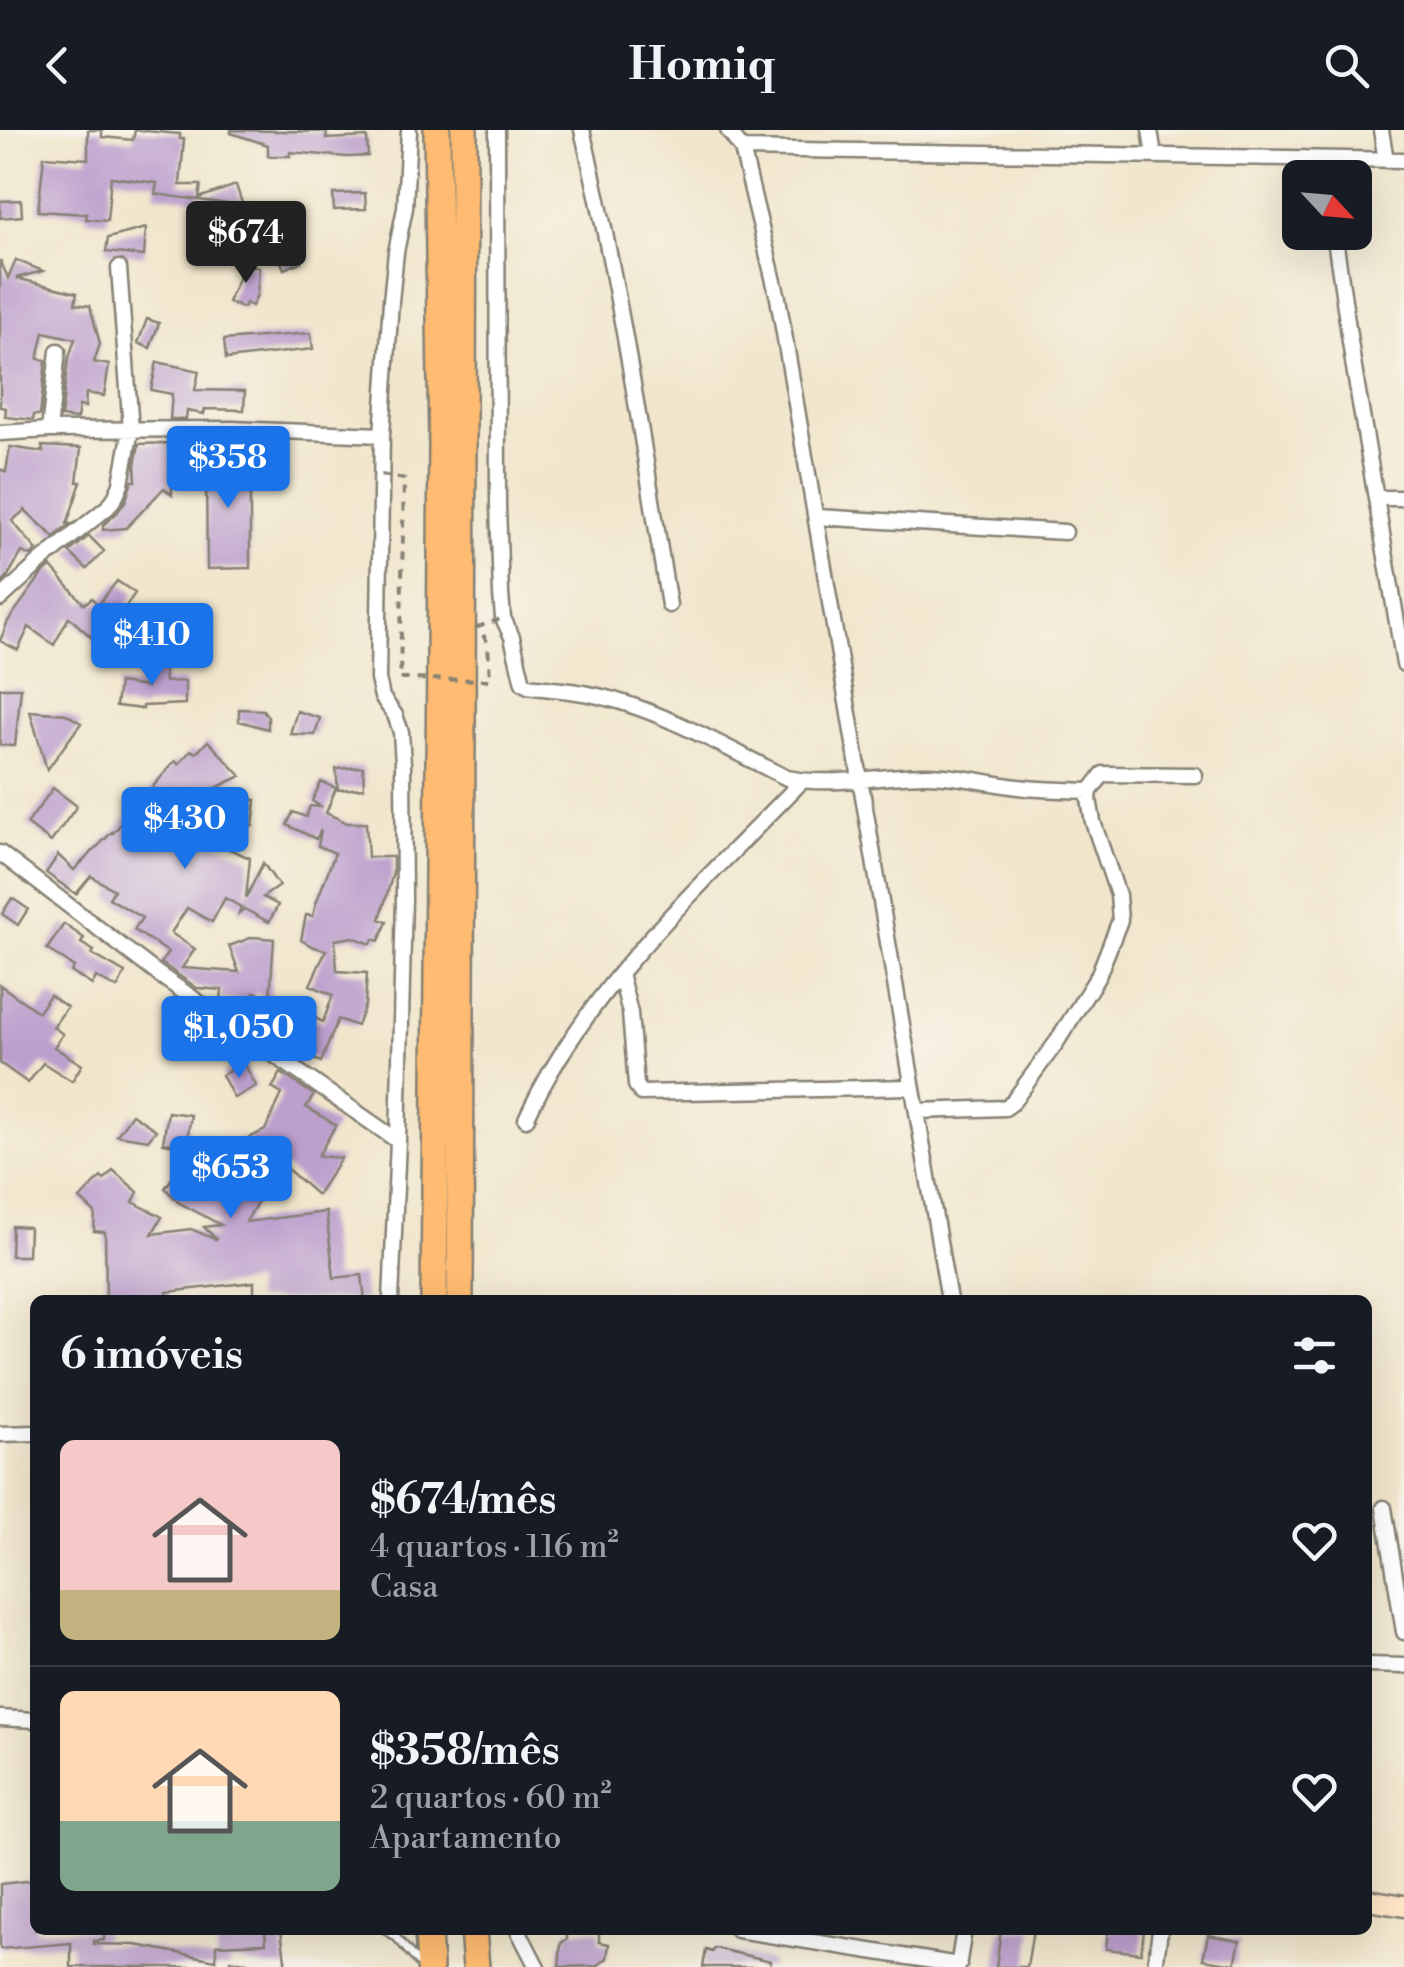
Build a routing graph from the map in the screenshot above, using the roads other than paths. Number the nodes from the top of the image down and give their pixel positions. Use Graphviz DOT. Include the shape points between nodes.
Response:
graph roads {
  1 [pos="409,130"];
  2 [pos="436,130"];
  3 [pos="464,130"];
  4 [pos="498,130"];
  5 [pos="582,130"];
  6 [pos="728,130"];
  7 [pos="1150,130"];
  8 [pos="1381,130"];
  9 [pos="742,149"];
  10 [pos="1154,155"];
  11 [pos="1323,160"];
  12 [pos="1372,160"];
  13 [pos="1386,160"];
  14 [pos="1404,160"];
  15 [pos="1337,250"];
  16 [pos="119,268"];
  17 [pos="58,351"];
  18 [pos="50,430"];
  19 [pos="131,430"];
  20 [pos="0,434"];
  21 [pos="382,435"];
  22 [pos="1376,498"];
  23 [pos="1404,498"];
  24 [pos="817,517"];
  25 [pos="1064,532"];
  26 [pos="0,599"];
  27 [pos="669,604"];
  28 [pos="1404,664"];
  29 [pos="1195,775"];
  30 [pos="802,781"];
  31 [pos="859,782"];
  32 [pos="1090,791"];
  33 [pos="0,853"];
  34 [pos="620,973"];
  35 [pos="912,1088"];
  36 [pos="918,1111"];
  37 [pos="526,1119"];
  38 [pos="398,1141"];
  39 [pos="391,1295"];
  40 [pos="434,1295"];
  41 [pos="460,1295"];
  42 [pos="947,1295"];
  43 [pos="30,1433"];
  44 [pos="0,1434"];
  45 [pos="1384,1508"];
  46 [pos="1404,1632"];
  47 [pos="1372,1665"];
  48 [pos="1404,1666"];
  49 [pos="0,1718"];
  50 [pos="30,1720"];
  51 [pos="1372,1901"];
  52 [pos="1404,1906"];
  53 [pos="392,1935"];
  54 [pos="428,1935"];
  55 [pos="473,1935"];
  56 [pos="521,1935"];
  57 [pos="768,1935"];
  58 [pos="963,1935"];
  59 [pos="1159,1935"];
  60 [pos="958,1966"];
  61 [pos="422,1967"];
  62 [pos="430,1967"];
  63 [pos="476,1967"];
  64 [pos="537,1967"];
  65 [pos="1155,1967"];
  1 -- 21 [label="street"];
  2 -- 40 [label="highway" via="442,443"];
  3 -- 41 [label="highway"];
  4 -- 30 [label="street" via="498,505 503,618 520,678 528,686 591,694 685,726"];
  5 -- 27 [label="street"];
  6 -- 9 [label="street"];
  7 -- 10 [label="street"];
  8 -- 13 [label="street"];
  9 -- 10 [label="street"];
  9 -- 24 [label="street" via="778,298"];
  10 -- 11 [label="street"];
  12 -- 13 [label="street"];
  13 -- 14 [label="street"];
  15 -- 22 [label="street"];
  16 -- 19 [label="street"];
  17 -- 18 [label="street"];
  18 -- 19 [label="street"];
  18 -- 20 [label="street"];
  19 -- 21 [label="street"];
  19 -- 26 [label="street" via="121,483 108,507"];
  21 -- 38 [label="street" via="378,678 401,732 403,764"];
  22 -- 23 [label="street"];
  22 -- 28 [label="street"];
  24 -- 25 [label="street"];
  24 -- 31 [label="street"];
  29 -- 32 [label="street" via="1103,774"];
  30 -- 31 [label="street"];
  30 -- 34 [label="street"];
  31 -- 32 [label="street" via="932,775"];
  31 -- 35 [label="street"];
  32 -- 36 [label="street" via="1120,920 1098,976 1012,1103"];
  33 -- 38 [label="street" via="158,974"];
  34 -- 35 [label="street" via="640,1093"];
  34 -- 37 [label="street" via="540,1088"];
  35 -- 36 [label="street"];
  36 -- 42 [label="street"];
  38 -- 39 [label="street"];
  43 -- 44 [label="street"];
  45 -- 46 [label="street"];
  47 -- 48 [label="street"];
  49 -- 50 [label="street"];
  51 -- 52 [label="street"];
  53 -- 61 [label="lane"];
  54 -- 62 [label="highway"];
  55 -- 63 [label="highway"];
  56 -- 64 [label="street"];
  57 -- 60 [label="street"];
  58 -- 60 [label="street"];
  59 -- 65 [label="street"];
}
